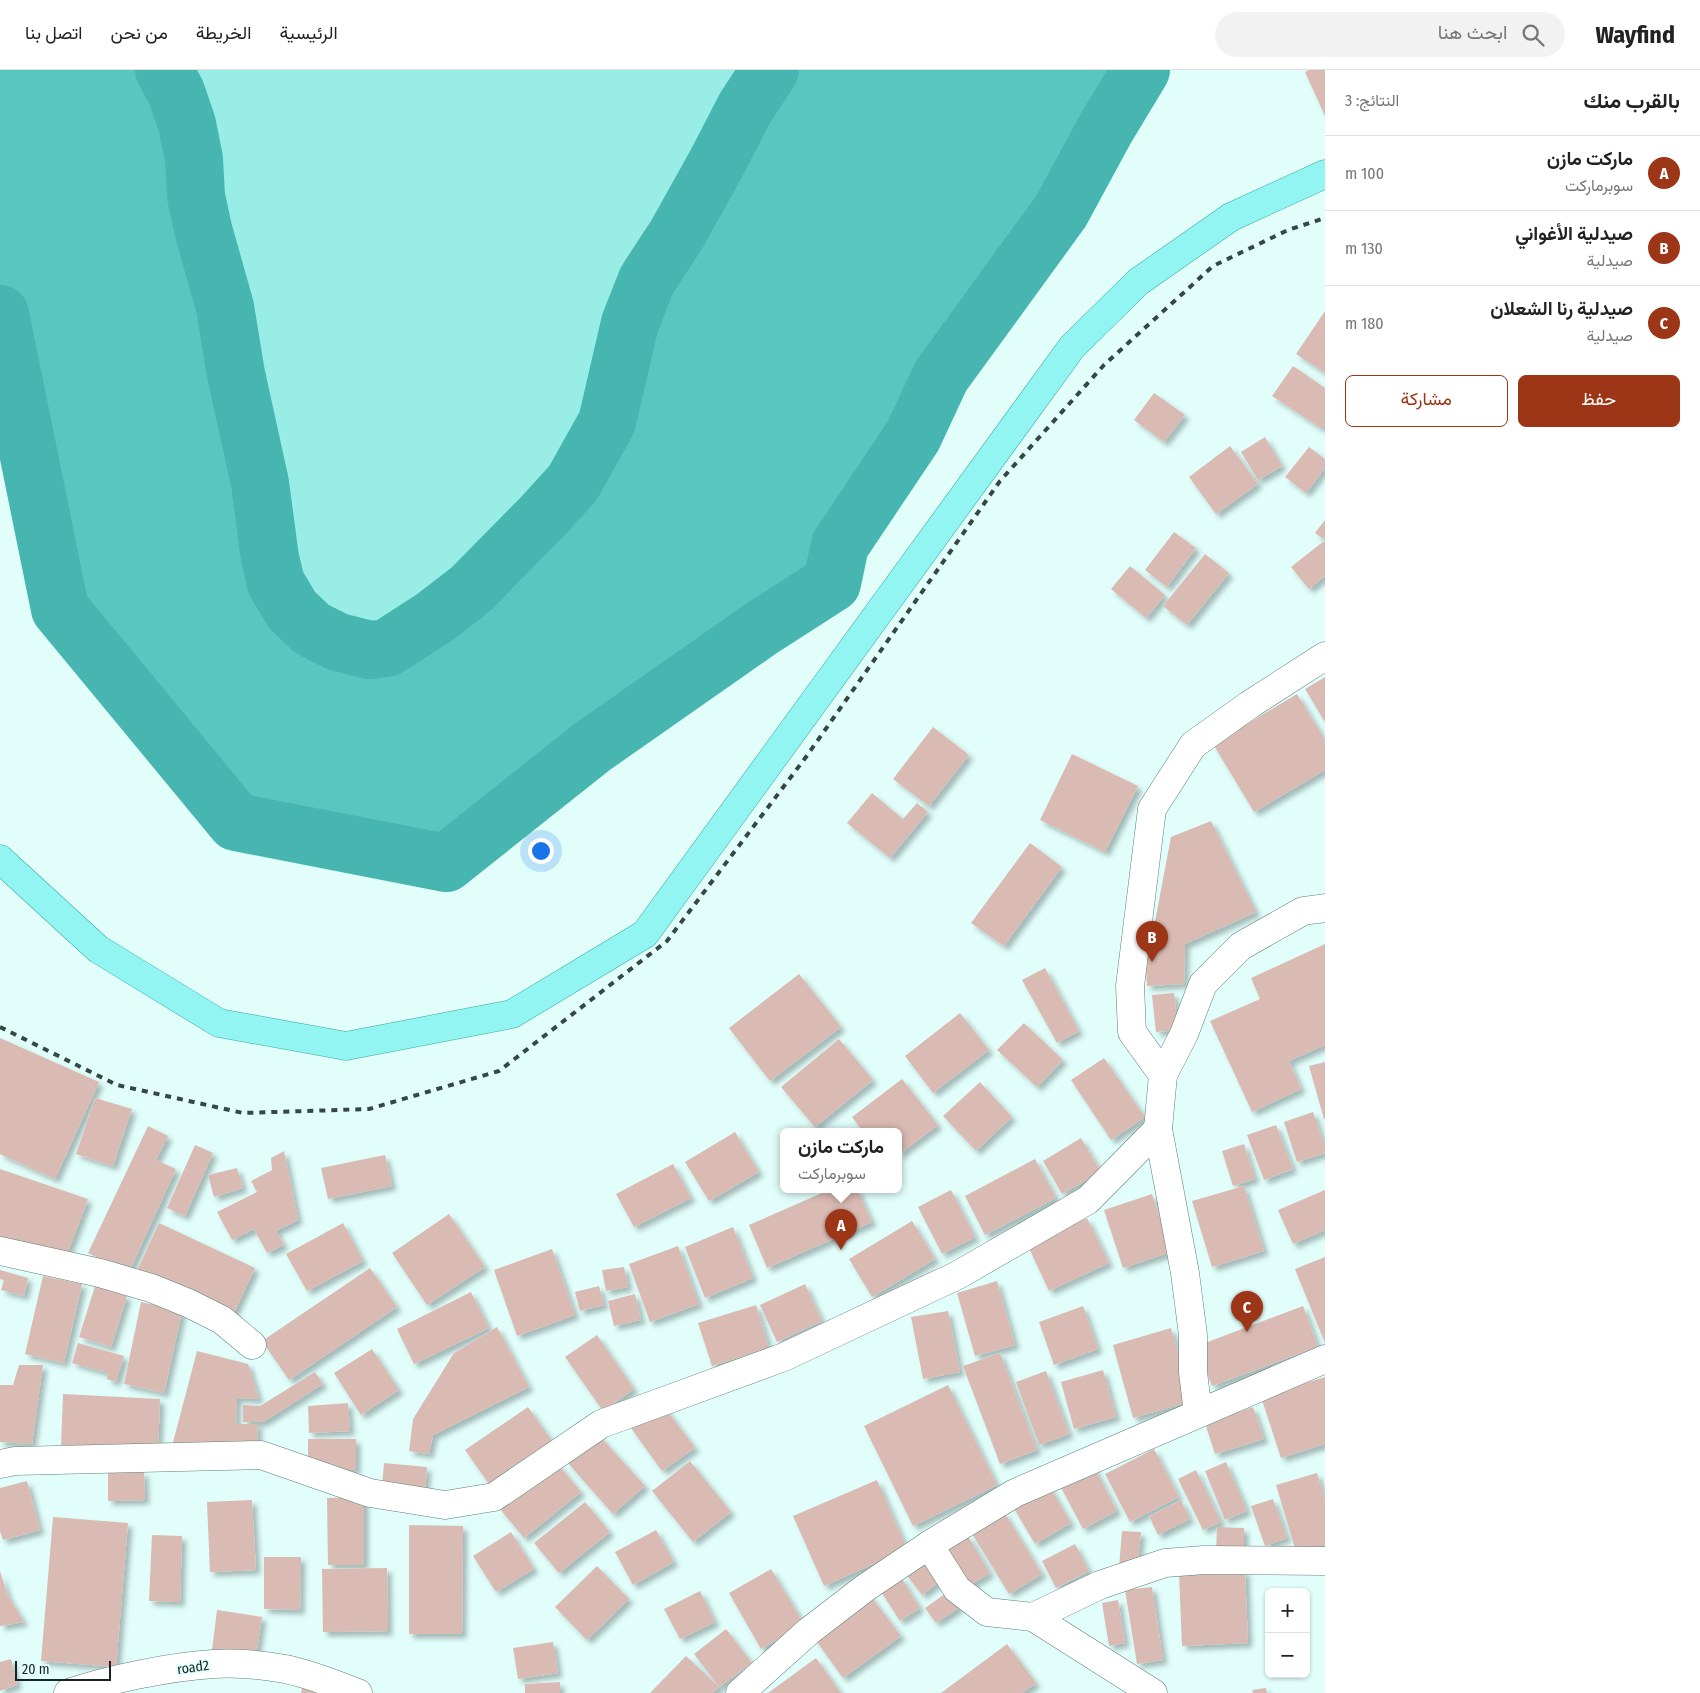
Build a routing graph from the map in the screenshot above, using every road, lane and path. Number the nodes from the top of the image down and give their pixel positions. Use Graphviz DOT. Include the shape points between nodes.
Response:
graph roads {
  1 [pos="1325,174"];
  2 [pos="1325,656"];
  3 [pos="0,860"];
  4 [pos="1325,908"];
  5 [pos="1163,1075"];
  6 [pos="1158,1129"];
  7 [pos="0,1250"];
  8 [pos="252,1345"];
  9 [pos="1325,1359"];
  10 [pos="1198,1413"];
  11 [pos="0,1464"];
  12 [pos="929,1545"];
  13 [pos="1325,1561"];
  14 [pos="1034,1617"];
  15 [pos="68,1693"];
  16 [pos="358,1693"];
  17 [pos="740,1693"];
  18 [pos="1153,1693"];
  1 -- 3 [label="main road" via="1231,217 1138,282 1072,347 645,934 512,1014 346,1046 219,1023 98,949"];
  2 -- 5 [label="street" via="1193,745 1152,810 1130,986 1132,1032"];
  4 -- 5 [label="street" via="1303,911 1241,946 1203,984 1184,1034"];
  5 -- 6 [label="street"];
  6 -- 10 [label="street" via="1185,1274"];
  6 -- 11 [label="street" via="1088,1200 958,1275 784,1357 601,1424 494,1498 445,1505 370,1493 261,1455"];
  7 -- 8 [label="street" via="151,1288 222,1320"];
  9 -- 10 [label="street"];
  10 -- 12 [label="street" via="1015,1493"];
  12 -- 14 [label="street" via="957,1589 987,1612"];
  12 -- 17 [label="street" via="809,1631"];
  13 -- 14 [label="street" via="1204,1560 1166,1563 1100,1584"];
  14 -- 18 [label="street"];
  15 -- 16 [label="street, road2" via="127,1677 214,1664 287,1670"];
}
